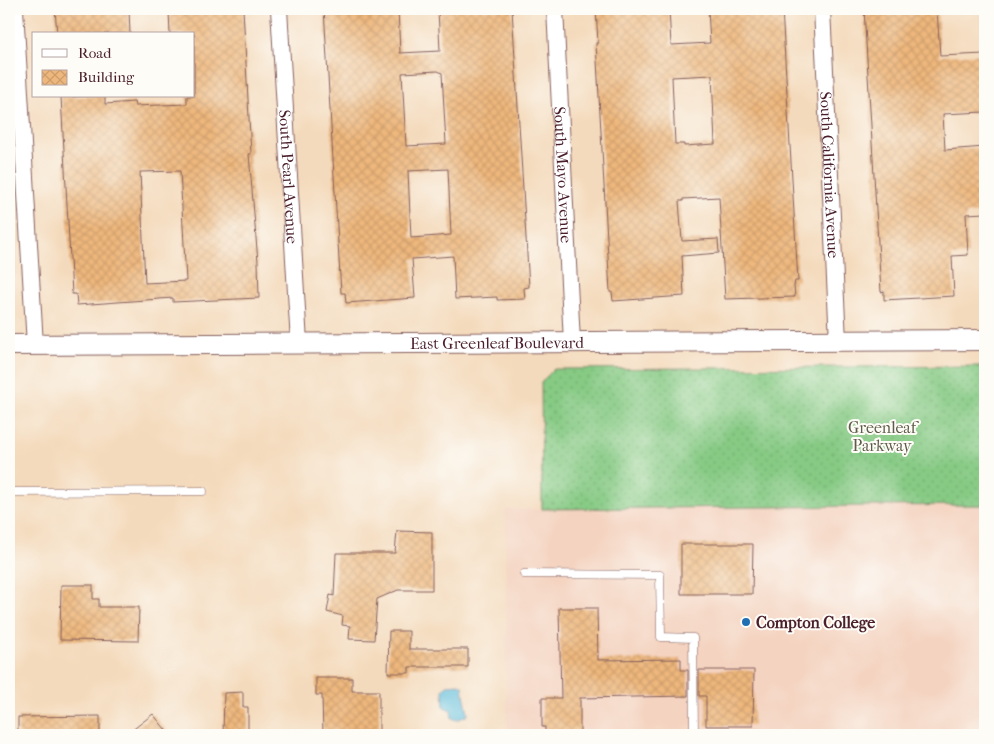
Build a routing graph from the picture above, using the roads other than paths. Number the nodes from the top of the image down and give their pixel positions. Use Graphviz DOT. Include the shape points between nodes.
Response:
graph roads {
  1 [pos="15,9"];
  2 [pos="279,9"];
  3 [pos="554,9"];
  4 [pos="822,9"];
  5 [pos="985,340"];
  6 [pos="838,341"];
  7 [pos="572,342"];
  8 [pos="299,344"];
  9 [pos="9,345"];
  10 [pos="35,345"];
  11 [pos="203,491"];
  12 [pos="9,492"];
  13 [pos="524,574"];
  14 [pos="694,735"];
  1 -- 10 [label="street"];
  2 -- 8 [label="street, South Pearl Avenue"];
  3 -- 7 [label="street, South Mayo Avenue"];
  4 -- 6 [label="street, South California Avenue"];
  5 -- 6 [label="street, East Greenleaf Boulevard"];
  6 -- 7 [label="street, East Greenleaf Boulevard"];
  7 -- 8 [label="street, East Greenleaf Boulevard"];
  8 -- 10 [label="street, East Greenleaf Boulevard"];
  9 -- 10 [label="street, East Greenleaf Boulevard"];
  11 -- 12 [label="lane"];
  13 -- 14 [label="lane" via="660,575 661,637 693,638"];
}
